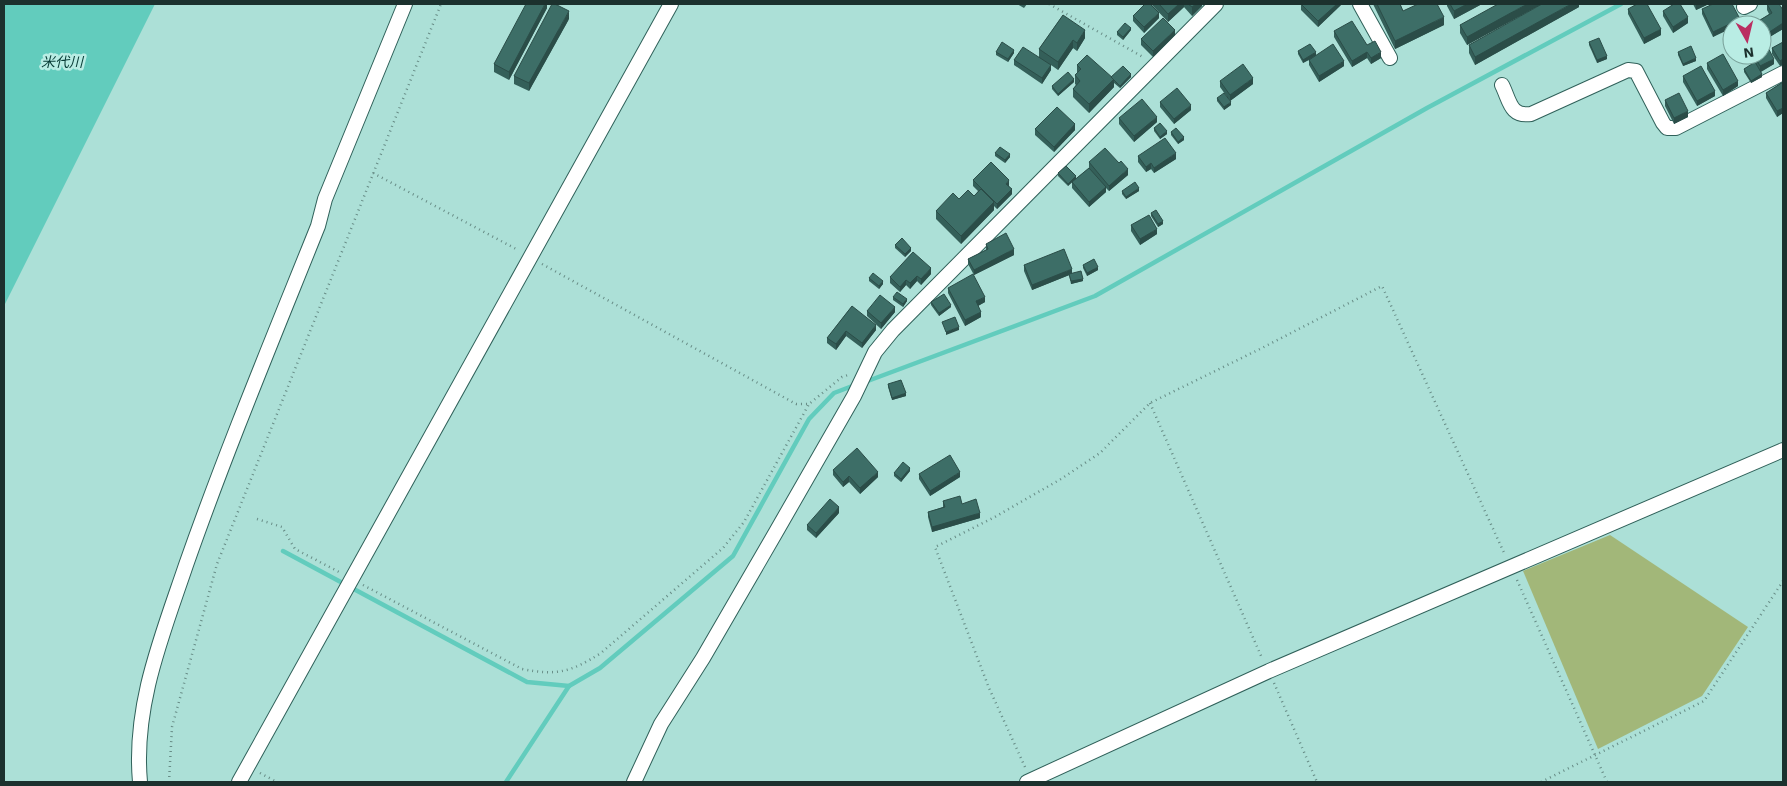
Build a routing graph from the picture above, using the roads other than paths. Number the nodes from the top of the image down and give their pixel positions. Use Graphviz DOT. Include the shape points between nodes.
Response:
graph roads {
  1 [pos="404,4"];
  2 [pos="671,4"];
  3 [pos="1216,4"];
  4 [pos="1360,4"];
  5 [pos="1390,58"];
  6 [pos="1783,73"];
  7 [pos="1502,85"];
  8 [pos="1783,450"];
  9 [pos="1030,781"];
  10 [pos="140,782"];
  11 [pos="239,782"];
  12 [pos="634,782"];
  1 -- 10 [label="street" via="207,505 156,654 141,725"];
  2 -- 11 [label="street"];
  3 -- 12 [label="street" via="893,330 876,352 854,396 703,658 661,724"];
  4 -- 5 [label="street"];
  6 -- 7 [label="street" via="1676,128 1667,128 1636,71 1628,70 1531,114 1515,112"];
  8 -- 9 [label="street" via="1510,565"];
}
